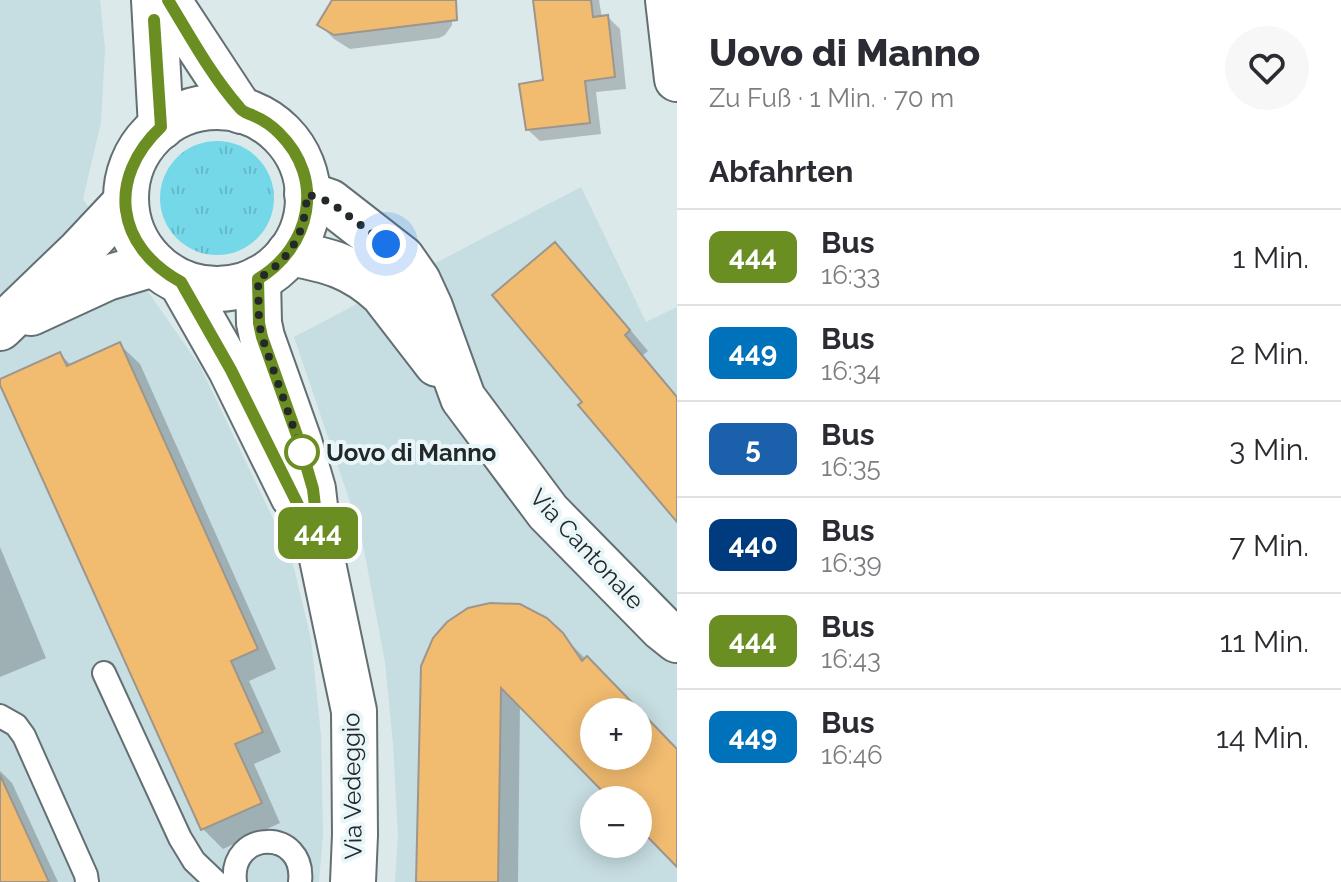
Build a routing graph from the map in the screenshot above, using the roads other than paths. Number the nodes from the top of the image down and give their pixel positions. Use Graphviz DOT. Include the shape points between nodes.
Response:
graph roads {
  1 [pos="154,0"];
  2 [pos="168,0"];
  3 [pos="668,0"];
  4 [pos="677,79"];
  5 [pos="241,111"];
  6 [pos="161,127"];
  7 [pos="307,194"];
  8 [pos="126,202"];
  9 [pos="274,266"];
  10 [pos="167,273"];
  11 [pos="0,328"];
  12 [pos="463,398"];
  13 [pos="320,549"];
  14 [pos="677,640"];
  15 [pos="104,673"];
  16 [pos="0,716"];
  17 [pos="175,829"];
  18 [pos="249,847"];
  19 [pos="87,882"];
  20 [pos="216,882"];
  21 [pos="235,882"];
  22 [pos="300,882"];
  23 [pos="353,882"];
  1 -- 6 [label="main road"];
  2 -- 5 [label="main road"];
  3 -- 4 [label="main road"];
  5 -- 6 [label="main road" via="208,108"];
  5 -- 7 [label="main road" via="267,122 288,142 302,166"];
  6 -- 8 [label="main road" via="134,160"];
  7 -- 9 [label="main road" via="303,225"];
  7 -- 12 [label="main road, Via Cantonale" via="330,202 402,258 430,307"];
  8 -- 10 [label="main road" via="142,251"];
  8 -- 11 [label="main road"];
  9 -- 10 [label="main road" via="234,288 220,289"];
  9 -- 12 [label="main road" via="325,259 375,286"];
  9 -- 13 [label="main road, Via Vedeggio" via="259,323 313,489"];
  10 -- 11 [label="main road" via="99,282"];
  10 -- 13 [label="main road, Via Vedeggio" via="231,370"];
  12 -- 14 [label="main road, Via Cantonale" via="548,512"];
  13 -- 23 [label="main road, Via Vedeggio" via="354,711"];
  15 -- 17 [label="lane"];
  16 -- 19 [label="lane" via="24,736"];
  17 -- 18 [label="lane" via="190,850 206,858 232,856"];
  17 -- 20 [label="lane" via="194,861"];
  18 -- 21 [label="lane" via="237,861"];
  18 -- 22 [label="lane" via="269,842 284,846 298,861"];
}
